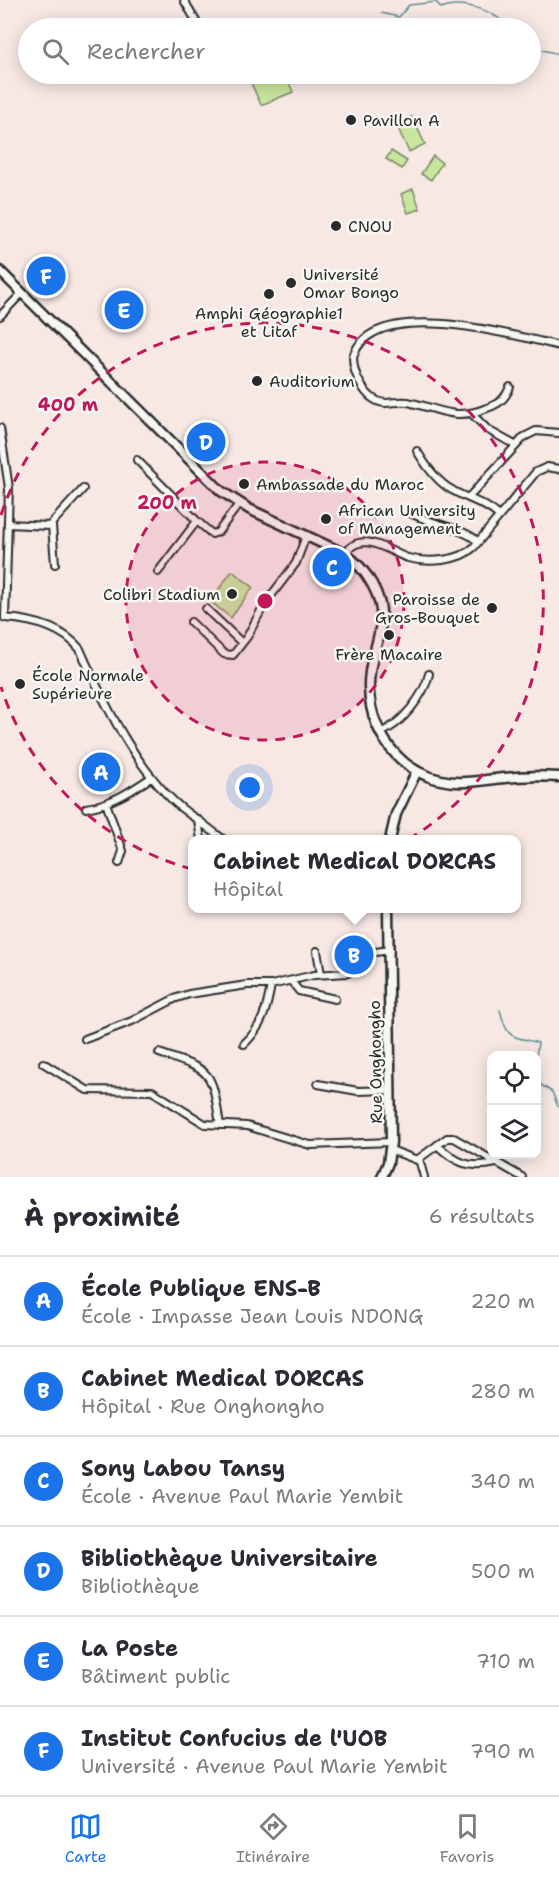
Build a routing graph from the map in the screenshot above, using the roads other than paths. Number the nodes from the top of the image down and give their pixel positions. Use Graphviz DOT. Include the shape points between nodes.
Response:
graph roads {
  1 [pos="184,0"];
  2 [pos="194,18"];
  3 [pos="0,271"];
  4 [pos="22,292"];
  5 [pos="0,316"];
  6 [pos="559,346"];
  7 [pos="510,387"];
  8 [pos="473,415"];
  9 [pos="0,428"];
  10 [pos="559,433"];
  11 [pos="515,445"];
  12 [pos="417,452"];
  13 [pos="137,460"];
  14 [pos="559,469"];
  15 [pos="83,489"];
  16 [pos="0,495"];
  17 [pos="9,495"];
  18 [pos="469,496"];
  19 [pos="239,504"];
  20 [pos="409,512"];
  21 [pos="498,515"];
  22 [pos="196,521"];
  23 [pos="8,524"];
  24 [pos="51,525"];
  25 [pos="306,536"];
  26 [pos="478,542"];
  27 [pos="345,554"];
  28 [pos="55,564"];
  29 [pos="158,572"];
  30 [pos="206,609"];
  31 [pos="3,620"];
  32 [pos="191,622"];
  33 [pos="241,642"];
  34 [pos="429,674"];
  35 [pos="380,733"];
  36 [pos="417,771"];
  37 [pos="559,777"];
  38 [pos="154,780"];
  39 [pos="106,803"];
  40 [pos="86,808"];
  41 [pos="198,820"];
  42 [pos="200,835"];
  43 [pos="218,835"];
  44 [pos="391,835"];
  45 [pos="120,863"];
  46 [pos="388,913"];
  47 [pos="390,950"];
  48 [pos="317,951"];
  49 [pos="321,974"];
  50 [pos="291,981"];
  51 [pos="271,985"];
  52 [pos="335,999"];
  53 [pos="85,1039"];
  54 [pos="244,1044"];
  55 [pos="159,1053"];
  56 [pos="43,1063"];
  57 [pos="318,1084"];
  58 [pos="391,1090"];
  59 [pos="220,1125"];
  60 [pos="437,1144"];
  61 [pos="391,1146"];
  62 [pos="419,1159"];
  63 [pos="496,1163"];
  64 [pos="382,1177"];
  65 [pos="424,1177"];
  66 [pos="522,1177"];
  1 -- 2 [label="street"];
  3 -- 4 [label="main road"];
  4 -- 5 [label="street"];
  4 -- 19 [label="main road" via="206,478"];
  6 -- 8 [label="street" via="458,324 434,324 375,331 355,350 355,375 379,401 410,402 448,414"];
  7 -- 8 [label="street" via="499,403"];
  8 -- 11 [label="street" via="488,430"];
  9 -- 17 [label="street"];
  10 -- 11 [label="street" via="536,431"];
  11 -- 18 [label="street"];
  12 -- 18 [label="street" via="445,485"];
  13 -- 22 [label="street"];
  14 -- 21 [label="street" via="547,467 536,472"];
  15 -- 24 [label="street"];
  16 -- 17 [label="street"];
  17 -- 23 [label="street"];
  18 -- 21 [label="street"];
  19 -- 22 [label="street" via="218,532 207,531"];
  19 -- 25 [label="main road"];
  20 -- 26 [label="street" via="468,534"];
  21 -- 26 [label="street"];
  22 -- 29 [label="street"];
  23 -- 24 [label="street"];
  23 -- 31 [label="street"];
  24 -- 28 [label="street"];
  25 -- 27 [label="main road"];
  25 -- 33 [label="street" via="296,563"];
  26 -- 27 [label="street" via="468,552 452,558 410,558 370,542 354,545"];
  27 -- 35 [label="main road" via="365,573 381,607 381,626 369,678"];
  30 -- 33 [label="street"];
  31 -- 38 [label="street" via="59,629 73,641 109,709"];
  32 -- 33 [label="street" via="227,656 233,655"];
  34 -- 35 [label="street" via="414,703 396,723"];
  35 -- 36 [label="main road" via="398,758"];
  36 -- 37 [label="main road" via="453,782"];
  36 -- 44 [label="main road" via="392,822"];
  38 -- 39 [label="street"];
  38 -- 41 [label="street" via="179,808"];
  39 -- 40 [label="street"];
  39 -- 45 [label="street" via="123,851"];
  41 -- 42 [label="street"];
  41 -- 43 [label="street"];
  46 -- 47 [label="main road, Rue Onghongho"];
  47 -- 49 [label="street" via="368,953 348,973"];
  47 -- 58 [label="main road, Rue Onghongho"];
  48 -- 49 [label="street"];
  49 -- 50 [label="street"];
  50 -- 51 [label="street"];
  50 -- 52 [label="street" via="299,991"];
  51 -- 53 [label="street" via="189,994"];
  51 -- 54 [label="street" via="266,1012"];
  55 -- 59 [label="street" via="190,1062 207,1074 214,1083"];
  56 -- 59 [label="street" via="87,1090 152,1091 198,1121"];
  57 -- 58 [label="street" via="358,1091"];
  58 -- 61 [label="main road, Rue Onghongho"];
  59 -- 61 [label="street" via="247,1126 310,1146"];
  60 -- 62 [label="street"];
  60 -- 63 [label="street" via="467,1166"];
  60 -- 63 [label="street" via="454,1138"];
  61 -- 62 [label="street" via="412,1160"];
  61 -- 64 [label="main road, Rue Onghongho"];
  62 -- 65 [label="street"];
  63 -- 66 [label="street"];
}
